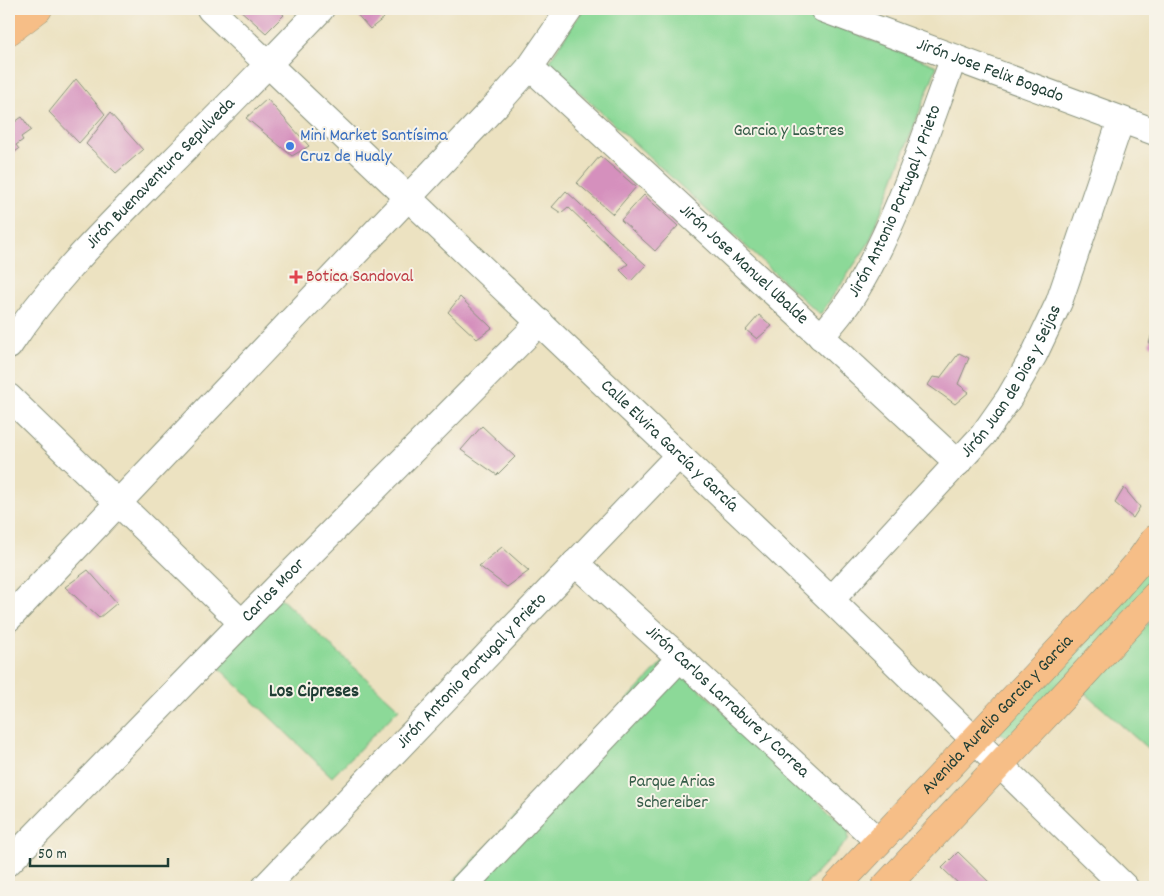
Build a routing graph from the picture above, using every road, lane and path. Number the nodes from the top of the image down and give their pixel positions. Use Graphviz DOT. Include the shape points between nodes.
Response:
graph roads {
  1 [pos="38,9"];
  2 [pos="210,9"];
  3 [pos="321,9"];
  4 [pos="570,9"];
  5 [pos="823,9"];
  6 [pos="853,14"];
  7 [pos="9,31"];
  8 [pos="954,57"];
  9 [pos="269,64"];
  10 [pos="530,67"];
  11 [pos="1121,120"];
  12 [pos="1155,132"];
  13 [pos="409,197"];
  14 [pos="540,322"];
  15 [pos="821,337"];
  16 [pos="9,346"];
  17 [pos="9,397"];
  18 [pos="679,455"];
  19 [pos="958,463"];
  20 [pos="118,502"];
  21 [pos="1155,539"];
  22 [pos="575,563"];
  23 [pos="1155,596"];
  24 [pos="831,600"];
  25 [pos="9,618"];
  26 [pos="242,623"];
  27 [pos="680,658"];
  28 [pos="976,741"];
  29 [pos="1000,764"];
  30 [pos="879,842"];
  31 [pos="9,862"];
  32 [pos="265,887"];
  33 [pos="463,887"];
  34 [pos="836,887"];
  35 [pos="885,887"];
  36 [pos="1125,887"];
  1 -- 7 [label="main road"];
  2 -- 9 [label="street, Calle Elvira García y García"];
  3 -- 9 [label="street, Jirón Buenaventura Sepulveda"];
  4 -- 10 [label="street"];
  5 -- 6 [label="street, Jirón Jose Felix Bogado"];
  6 -- 8 [label="street, Jirón Jose Felix Bogado"];
  8 -- 11 [label="street, Jirón Jose Felix Bogado"];
  8 -- 15 [label="street, Jirón Antonio Portugal y Prieto" via="877,252 853,295"];
  9 -- 13 [label="street, Calle Elvira García y García"];
  9 -- 16 [label="street, Jirón Buenaventura Sepulveda" via="85,250 30,314"];
  10 -- 13 [label="street"];
  10 -- 15 [label="street, Jirón Jose Manuel Ubalde"];
  11 -- 12 [label="street, Jirón Jose Felix Bogado"];
  11 -- 19 [label="street, Jirón Juan de Dios y Seijas" via="1055,310 1009,398"];
  13 -- 14 [label="street, Calle Elvira García y García"];
  13 -- 20 [label="street"];
  14 -- 18 [label="street, Calle Elvira García y García"];
  14 -- 26 [label="street, Carlos Moor"];
  15 -- 19 [label="street, Jirón Jose Manuel Ubalde"];
  17 -- 20 [label="street"];
  18 -- 22 [label="street, Jirón Antonio Portugal y Prieto"];
  18 -- 24 [label="street, Calle Elvira García y García"];
  19 -- 24 [label="street, Jirón Juan de Dios y Seijas"];
  20 -- 25 [label="street"];
  20 -- 26 [label="street"];
  21 -- 28 [label="main road, Avenida Aurelio Garcia y Garcia" via="1108,598"];
  22 -- 27 [label="street, Jirón Carlos Larrabure y Correa"];
  22 -- 32 [label="street, Jirón Antonio Portugal y Prieto"];
  23 -- 29 [label="main road, Avenida Aurelio Garcia y Garcia"];
  24 -- 28 [label="street, Calle Elvira García y García"];
  26 -- 31 [label="street, Carlos Moor"];
  27 -- 30 [label="street, Jirón Carlos Larrabure y Correa"];
  27 -- 33 [label="street"];
  28 -- 29 [label="street, Calle Elvira García y García"];
  28 -- 30 [label="main road, Avenida Aurelio Garcia y Garcia"];
  29 -- 35 [label="main road, Avenida Aurelio Garcia y Garcia"];
  29 -- 36 [label="street, Calle Elvira García y García"];
  30 -- 34 [label="main road, Avenida Aurelio Garcia y Garcia"];
}
